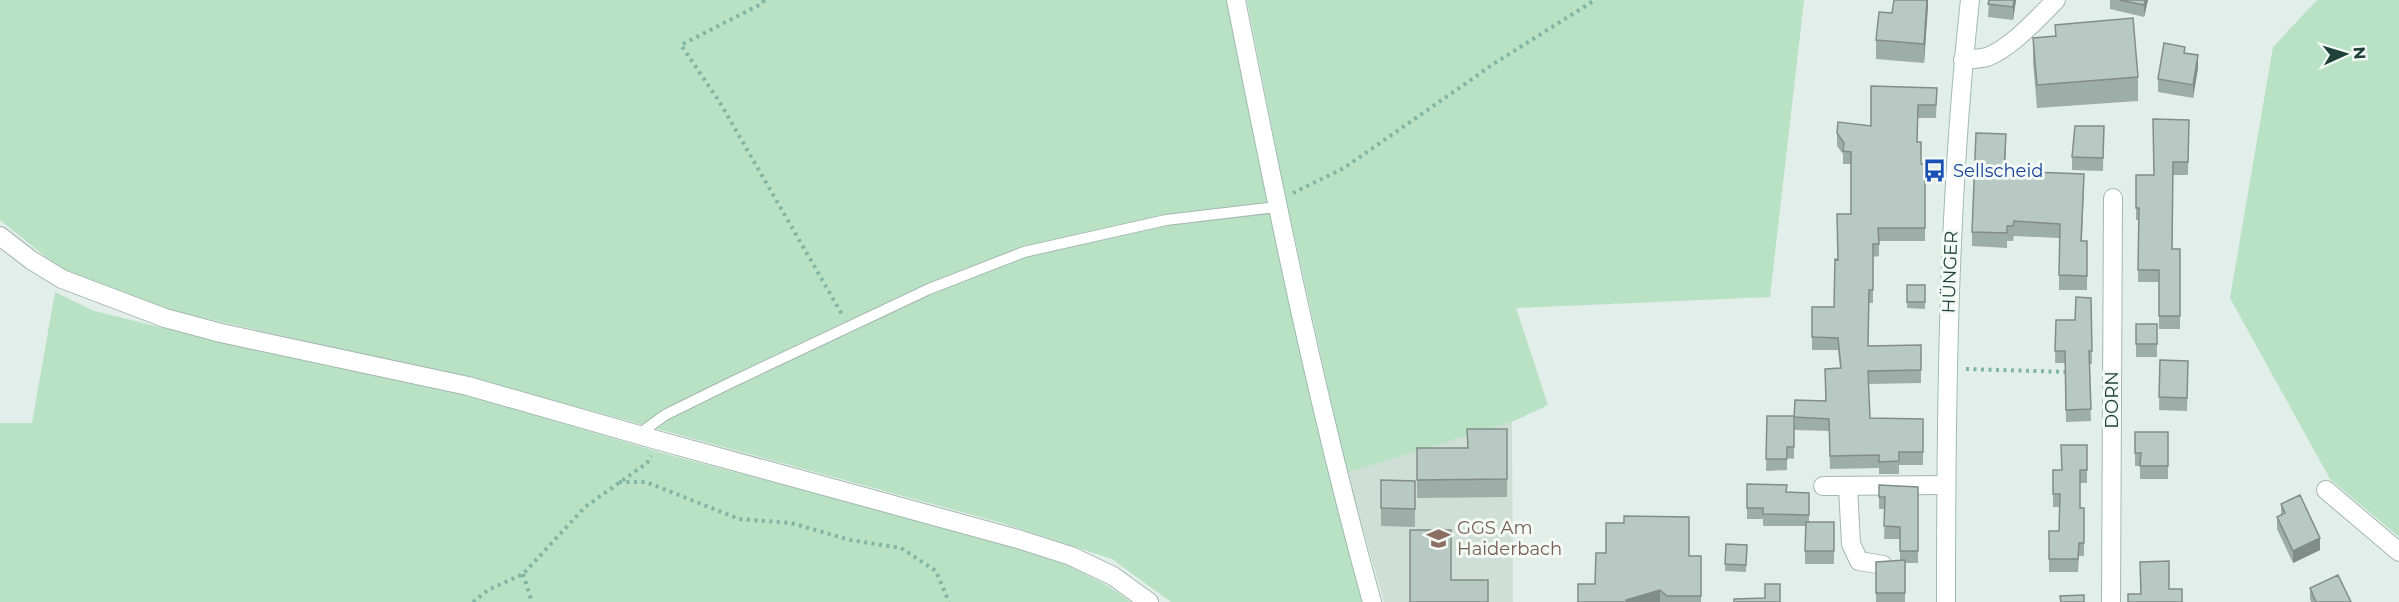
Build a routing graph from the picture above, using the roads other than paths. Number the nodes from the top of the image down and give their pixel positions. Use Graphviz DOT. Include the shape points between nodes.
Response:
graph roads {
  1 [pos="1236,0"];
  2 [pos="1970,0"];
  3 [pos="2056,0"];
  4 [pos="1963,60"];
  5 [pos="2113,198"];
  6 [pos="1277,207"];
  7 [pos="0,236"];
  8 [pos="639,434"];
  9 [pos="1946,485"];
  10 [pos="1823,486"];
  11 [pos="1848,486"];
  12 [pos="2326,490"];
  13 [pos="2399,552"];
  14 [pos="1883,565"];
  15 [pos="1149,602"];
  16 [pos="1372,602"];
  17 [pos="1946,602"];
  18 [pos="2111,602"];
  1 -- 6 [label="street"];
  2 -- 4 [label="street, HÜNGER"];
  3 -- 4 [label="street" via="1993,54"];
  4 -- 9 [label="street, HÜNGER" via="1955,164"];
  5 -- 18 [label="street, DORN"];
  6 -- 8 [label="lane" via="1166,220 1024,252 929,289 665,415"];
  6 -- 16 [label="street" via="1340,484"];
  7 -- 8 [label="street" via="62,279 165,318 468,386"];
  8 -- 15 [label="street" via="1071,556 1113,576"];
  9 -- 11 [label="street"];
  9 -- 17 [label="street, HÜNGER"];
  10 -- 11 [label="street"];
  11 -- 14 [label="street" via="1851,544 1859,561"];
  12 -- 13 [label="street"];
}
